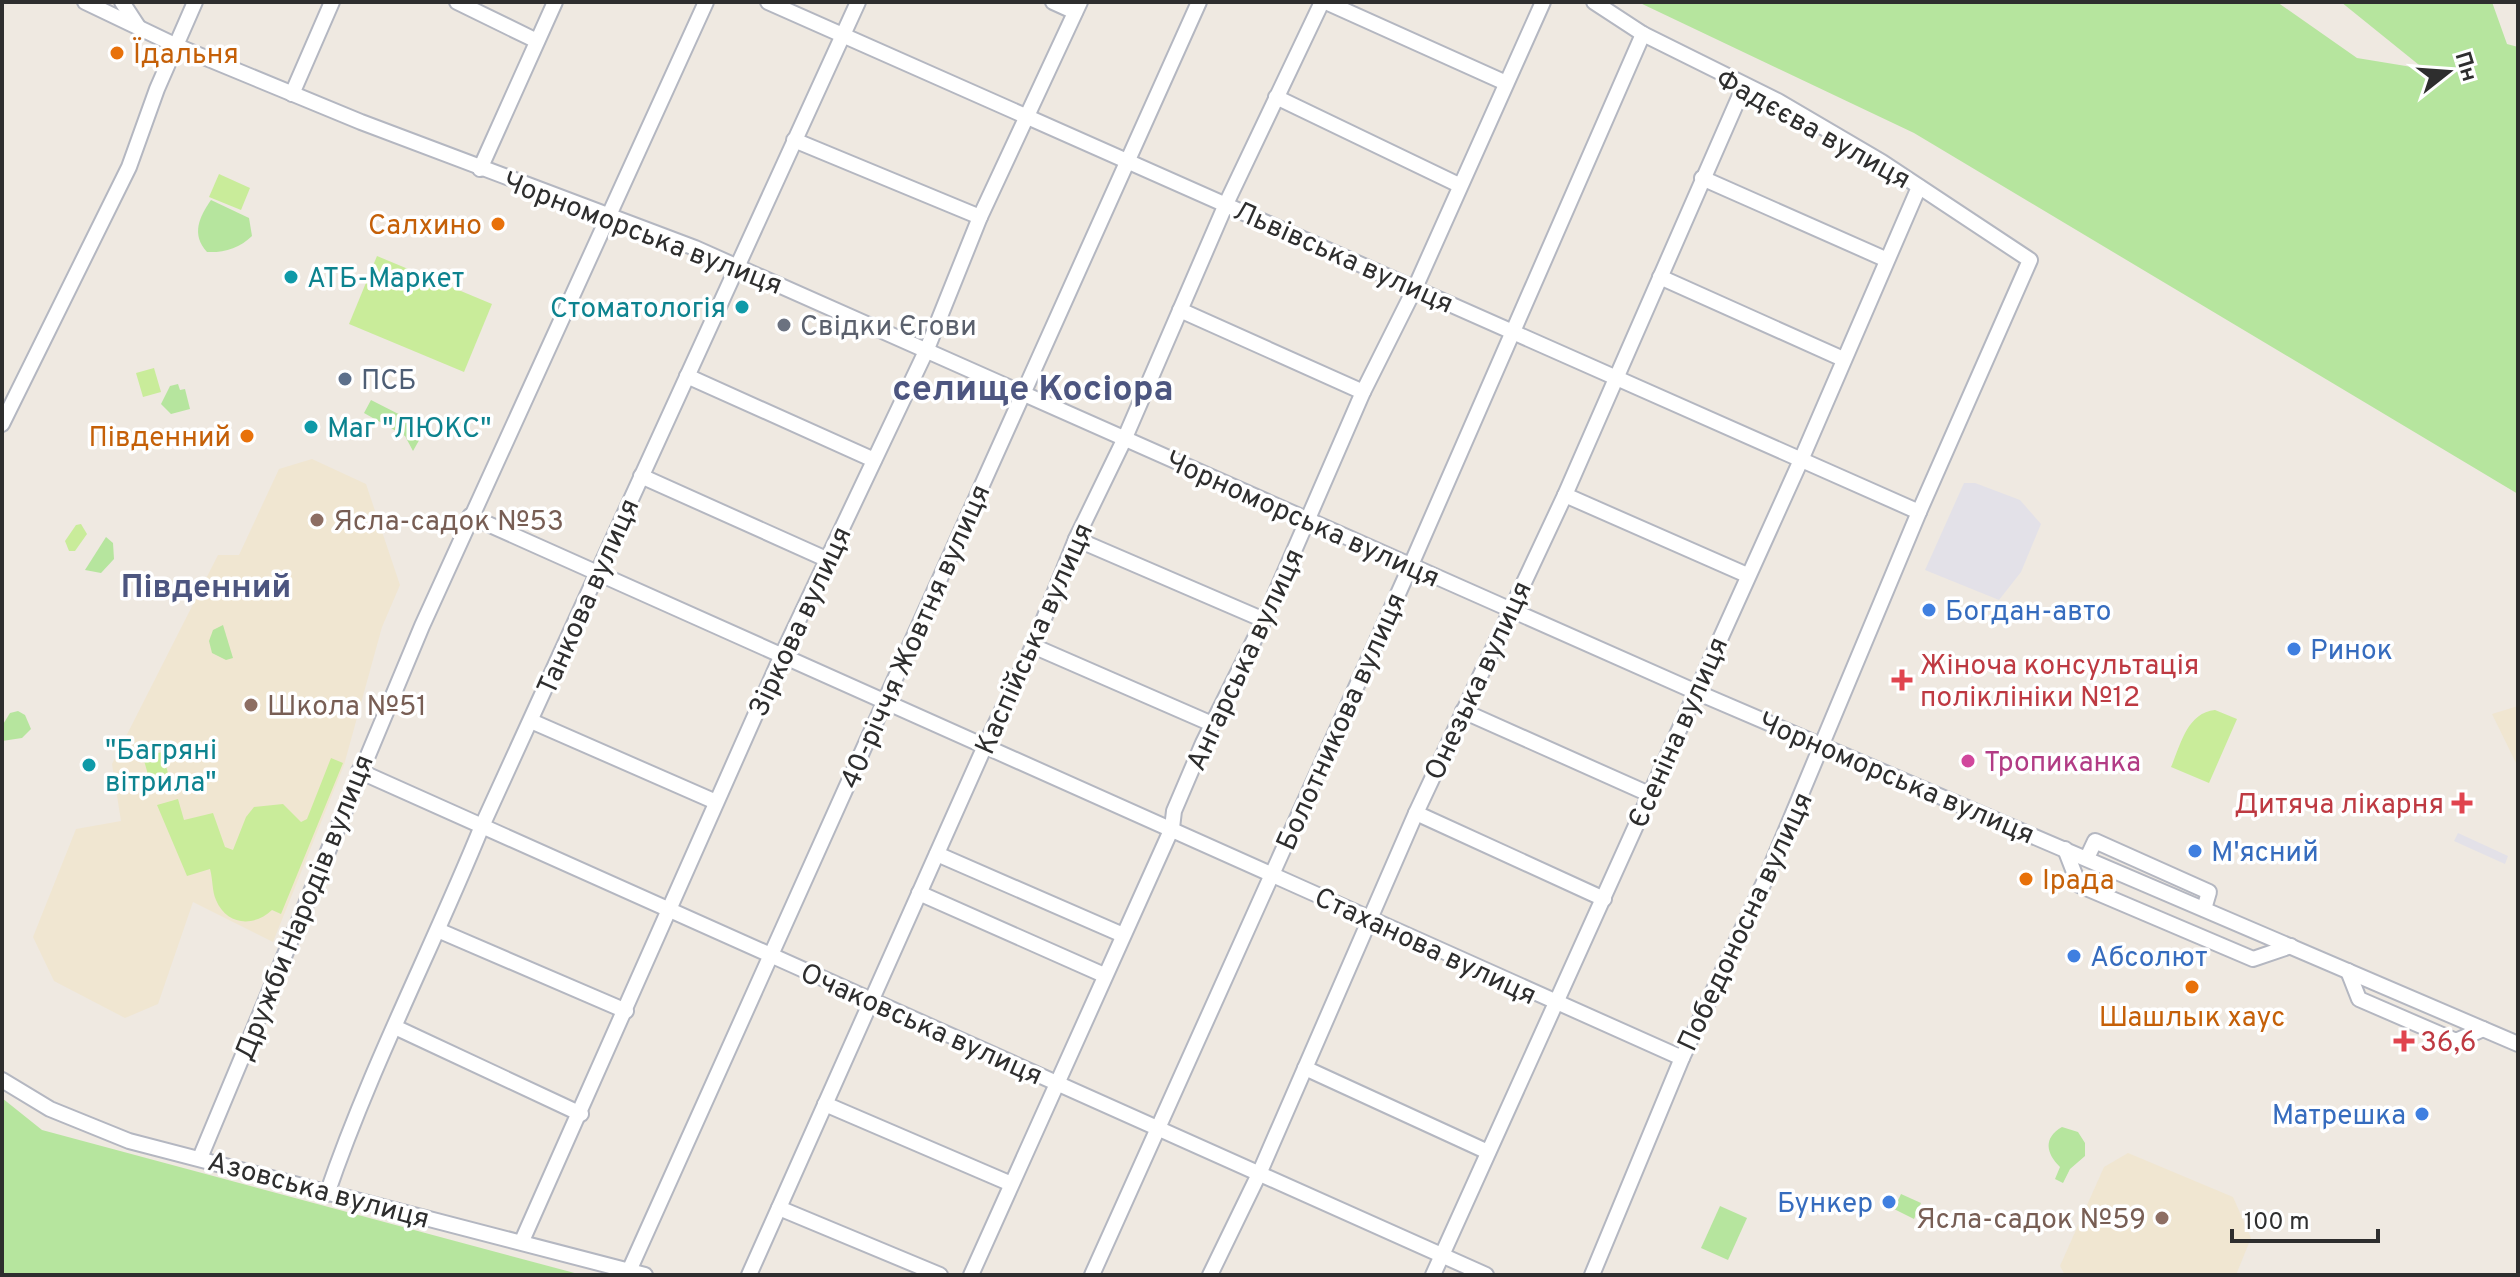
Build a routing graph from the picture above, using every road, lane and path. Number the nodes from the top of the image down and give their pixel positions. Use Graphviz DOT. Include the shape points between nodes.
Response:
graph roads {
  1 [pos="85,2"];
  2 [pos="122,2"];
  3 [pos="195,2"];
  4 [pos="332,2"];
  5 [pos="457,2"];
  6 [pos="555,2"];
  7 [pos="706,2"];
  8 [pos="768,2"];
  9 [pos="858,2"];
  10 [pos="1053,2"];
  11 [pos="1199,2"];
  12 [pos="1324,2"];
  13 [pos="1543,2"];
  14 [pos="1594,2"];
  15 [pos="1077,7"];
  16 [pos="140,29"];
  17 [pos="845,34"];
  18 [pos="1643,34"];
  19 [pos="537,41"];
  20 [pos="177,46"];
  21 [pos="1506,83"];
  22 [pos="1744,86"];
  23 [pos="292,94"];
  24 [pos="1276,97"];
  25 [pos="1026,117"];
  26 [pos="794,140"];
  27 [pos="1129,162"];
  28 [pos="480,169"];
  29 [pos="1702,178"];
  30 [pos="1459,185"];
  31 [pos="1919,187"];
  32 [pos="1226,204"];
  33 [pos="607,217"];
  34 [pos="980,217"];
  35 [pos="1885,259"];
  36 [pos="2030,260"];
  37 [pos="738,267"];
  38 [pos="1660,277"];
  39 [pos="1415,288"];
  40 [pos="1180,310"];
  41 [pos="1511,331"];
  42 [pos="927,349"];
  43 [pos="1843,359"];
  44 [pos="687,376"];
  45 [pos="1613,379"];
  46 [pos="1022,392"];
  47 [pos="1363,392"];
  48 [pos="2,424"];
  49 [pos="1124,440"];
  50 [pos="874,460"];
  51 [pos="1801,460"];
  52 [pos="641,476"];
  53 [pos="1565,495"];
  54 [pos="1919,512"];
  55 [pos="470,516"];
  56 [pos="1309,520"];
  57 [pos="1076,539"];
  58 [pos="826,559"];
  59 [pos="1411,565"];
  60 [pos="598,572"];
  61 [pos="1747,575"];
  62 [pos="1508,609"];
  63 [pos="1264,620"];
  64 [pos="1033,646"];
  65 [pos="781,657"];
  66 [pos="1694,691"];
  67 [pos="886,703"];
  68 [pos="1463,711"];
  69 [pos="531,721"];
  70 [pos="1212,724"];
  71 [pos="1824,745"];
  72 [pos="984,748"];
  73 [pos="359,771"];
  74 [pos="1649,794"];
  75 [pos="716,802"];
  76 [pos="1416,813"];
  77 [pos="482,826"];
  78 [pos="1172,828"];
  79 [pos="2065,849"];
  80 [pos="937,854"];
  81 [pos="1271,873"];
  82 [pos="919,893"];
  83 [pos="1604,899"];
  84 [pos="668,912"];
  85 [pos="1369,920"];
  86 [pos="440,931"];
  87 [pos="1123,935"];
  88 [pos="2291,946"];
  89 [pos="771,955"];
  90 [pos="2348,971"];
  91 [pos="1104,975"];
  92 [pos="873,1001"];
  93 [pos="1554,1003"];
  94 [pos="626,1011"];
  95 [pos="397,1028"];
  96 [pos="2483,1029"];
  97 [pos="2518,1044"];
  98 [pos="1682,1058"];
  99 [pos="1305,1068"];
  100 [pos="2,1080"];
  101 [pos="1056,1084"];
  102 [pos="825,1104"];
  103 [pos="581,1114"];
  104 [pos="1158,1128"];
  105 [pos="1488,1152"];
  106 [pos="200,1158"];
  107 [pos="1259,1174"];
  108 [pos="1009,1183"];
  109 [pos="327,1194"];
  110 [pos="779,1208"];
  111 [pos="522,1241"];
  112 [pos="1441,1255"];
  113 [pos="629,1271"];
  114 [pos="645,1275"];
  115 [pos="749,1275"];
  116 [pos="940,1275"];
  117 [pos="971,1275"];
  118 [pos="1092,1275"];
  119 [pos="1210,1275"];
  120 [pos="1433,1275"];
  121 [pos="1486,1275"];
  122 [pos="1592,1275"];
  1 -- 16 [label="street, Чорноморська вулиця"];
  2 -- 16 [label="street"];
  3 -- 20 [label="street"];
  4 -- 23 [label="street"];
  5 -- 19 [label="street"];
  6 -- 19 [label="street"];
  7 -- 33 [label="street, Дружби Народів вулиця"];
  8 -- 17 [label="street, Львівська вулиця"];
  9 -- 17 [label="street, Танкова вулиця"];
  10 -- 15 [label="street"];
  11 -- 27 [label="street, 40-річчя Жовтня вулиця"];
  12 -- 21 [label="street"];
  12 -- 24 [label="street, Каспійська вулиця"];
  13 -- 21 [label="street, Ангарська вулиця"];
  14 -- 18 [label="street, Фадєєва вулиця"];
  15 -- 25 [label="street, Зіркова вулиця"];
  16 -- 20 [label="street, Чорноморська вулиця"];
  17 -- 25 [label="street, Львівська вулиця"];
  17 -- 26 [label="street, Танкова вулиця"];
  18 -- 22 [label="street, Фадєєва вулиця"];
  18 -- 41 [label="street, Болотникова вулиця"];
  19 -- 28 [label="street"];
  20 -- 23 [label="street, Чорноморська вулиця"];
  20 -- 48 [label="street" via="129,167"];
  21 -- 30 [label="street, Ангарська вулиця"];
  22 -- 29 [label="street, Онезька вулиця"];
  22 -- 31 [label="street, Фадєєва вулиця" via="1778,101"];
  23 -- 28 [label="street, Чорноморська вулиця"];
  24 -- 30 [label="street"];
  24 -- 32 [label="street, Каспійська вулиця"];
  25 -- 27 [label="street, Львівська вулиця"];
  25 -- 34 [label="street, Зіркова вулиця"];
  26 -- 34 [label="street"];
  26 -- 37 [label="street, Танкова вулиця"];
  27 -- 32 [label="street, Львівська вулиця"];
  27 -- 46 [label="street, 40-річчя Жовтня вулиця"];
  28 -- 33 [label="street, Чорноморська вулиця"];
  29 -- 35 [label="street"];
  29 -- 38 [label="street, Онезька вулиця"];
  30 -- 39 [label="street, Ангарська вулиця"];
  31 -- 35 [label="street, Єсеніна вулиця"];
  31 -- 36 [label="street, Фадєєва вулиця"];
  32 -- 39 [label="street, Львівська вулиця"];
  32 -- 40 [label="street, Каспійська вулиця"];
  33 -- 37 [label="street, Чорноморська вулиця"];
  33 -- 55 [label="street, Дружби Народів вулиця"];
  34 -- 42 [label="street, Зіркова вулиця"];
  35 -- 43 [label="street, Єсеніна вулиця"];
  36 -- 54 [label="street, Победоносна вулиця"];
  37 -- 42 [label="street, Чорноморська вулиця"];
  37 -- 44 [label="street, Танкова вулиця"];
  38 -- 43 [label="street"];
  38 -- 45 [label="street, Онезька вулиця"];
  39 -- 41 [label="street, Львівська вулиця"];
  39 -- 47 [label="street, Ангарська вулиця"];
  40 -- 47 [label="street"];
  40 -- 49 [label="street, Каспійська вулиця"];
  41 -- 45 [label="street, Львівська вулиця"];
  41 -- 59 [label="street, Болотникова вулиця"];
  42 -- 46 [label="street, Чорноморська вулиця"];
  42 -- 50 [label="street, Зіркова вулиця"];
  43 -- 51 [label="street, Єсеніна вулиця"];
  44 -- 50 [label="street"];
  44 -- 52 [label="street, Танкова вулиця"];
  45 -- 51 [label="street, Львівська вулиця"];
  45 -- 53 [label="street, Онезька вулиця"];
  46 -- 49 [label="street, Чорноморська вулиця"];
  46 -- 67 [label="street, 40-річчя Жовтня вулиця"];
  47 -- 56 [label="street, Ангарська вулиця"];
  49 -- 56 [label="street, Чорноморська вулиця"];
  49 -- 57 [label="street, Каспійська вулиця"];
  50 -- 58 [label="street, Зіркова вулиця"];
  51 -- 54 [label="street, Львівська вулиця"];
  51 -- 61 [label="street, Єсеніна вулиця"];
  52 -- 58 [label="street"];
  52 -- 60 [label="street, Танкова вулиця"];
  53 -- 61 [label="street"];
  53 -- 62 [label="street, Онезька вулиця"];
  54 -- 71 [label="street, Победоносна вулиця"];
  55 -- 60 [label="street, Стаханова вулиця"];
  55 -- 73 [label="street, Дружби Народів вулиця"];
  56 -- 59 [label="street, Чорноморська вулиця"];
  56 -- 63 [label="street, Ангарська вулиця"];
  57 -- 63 [label="street"];
  57 -- 64 [label="street, Каспійська вулиця"];
  58 -- 65 [label="street, Зіркова вулиця"];
  59 -- 62 [label="street, Чорноморська вулиця"];
  59 -- 81 [label="street, Болотникова вулиця"];
  60 -- 65 [label="street, Стаханова вулиця"];
  60 -- 69 [label="street, Танкова вулиця"];
  61 -- 66 [label="street, Єсеніна вулиця"];
  62 -- 66 [label="street, Чорноморська вулиця"];
  62 -- 68 [label="street, Онезька вулиця"];
  63 -- 70 [label="street, Ангарська вулиця"];
  64 -- 70 [label="street"];
  64 -- 72 [label="street, Каспійська вулиця"];
  65 -- 67 [label="street, Стаханова вулиця"];
  65 -- 75 [label="street, Зіркова вулиця"];
  66 -- 71 [label="street, Чорноморська вулиця"];
  66 -- 74 [label="street, Єсеніна вулиця"];
  67 -- 72 [label="street, Стаханова вулиця"];
  67 -- 89 [label="street, 40-річчя Жовтня вулиця"];
  68 -- 74 [label="street"];
  68 -- 76 [label="street, Онезька вулиця"];
  69 -- 75 [label="street"];
  69 -- 77 [label="street, Танкова вулиця"];
  70 -- 78 [label="street, Ангарська вулиця" via="1174,811"];
  71 -- 79 [label="street, Чорноморська вулиця"];
  71 -- 98 [label="street, Победоносна вулиця"];
  72 -- 78 [label="street, Стаханова вулиця"];
  72 -- 80 [label="street, Каспійська вулиця"];
  73 -- 77 [label="street, Очаковська вулиця"];
  73 -- 106 [label="street, Дружби Народів вулиця"];
  74 -- 83 [label="street, Єсеніна вулиця"];
  75 -- 84 [label="street, Зіркова вулиця"];
  76 -- 83 [label="street"];
  76 -- 85 [label="street, Онезька вулиця"];
  77 -- 84 [label="street, Очаковська вулиця"];
  77 -- 86 [label="street, Танкова вулиця"];
  78 -- 81 [label="street, Стаханова вулиця"];
  78 -- 87 [label="street, Ангарська вулиця"];
  79 -- 88 [label="street, Чорноморська вулиця"];
  79 -- 88 [label="street" via="2079,885 2253,959"];
  80 -- 82 [label="street, Каспійська вулиця"];
  80 -- 87 [label="street"];
  81 -- 85 [label="street, Стаханова вулиця"];
  81 -- 104 [label="street, Болотникова вулиця"];
  82 -- 91 [label="street"];
  82 -- 92 [label="street, Каспійська вулиця"];
  83 -- 93 [label="street, Єсеніна вулиця"];
  84 -- 89 [label="street, Очаковська вулиця"];
  84 -- 94 [label="street, Зіркова вулиця"];
  85 -- 93 [label="street, Стаханова вулиця"];
  85 -- 99 [label="street, Онезька вулиця"];
  86 -- 94 [label="street"];
  86 -- 95 [label="street, Танкова вулиця"];
  87 -- 91 [label="street, Ангарська вулиця"];
  88 -- 90 [label="street, Чорноморська вулиця"];
  89 -- 92 [label="street, Очаковська вулиця"];
  89 -- 113 [label="street, 40-річчя Жовтня вулиця"];
  90 -- 96 [label="street, Чорноморська вулиця"];
  90 -- 96 [label="street" via="2359,999 2456,1041"];
  91 -- 101 [label="street, Ангарська вулиця"];
  92 -- 101 [label="street, Очаковська вулиця"];
  92 -- 102 [label="street, Каспійська вулиця"];
  93 -- 98 [label="street, Стаханова вулиця"];
  93 -- 105 [label="street, Єсеніна вулиця"];
  94 -- 103 [label="street, Зіркова вулиця"];
  95 -- 103 [label="street"];
  95 -- 109 [label="street, Танкова вулиця" via="349,1130"];
  96 -- 97 [label="street, Чорноморська вулиця"];
  98 -- 122 [label="street, Победоносна вулиця"];
  99 -- 105 [label="street"];
  99 -- 107 [label="street, Онезька вулиця"];
  100 -- 106 [label="street, Азовська вулиця" via="92,1128"];
  101 -- 104 [label="street, Очаковська вулиця"];
  101 -- 108 [label="street, Ангарська вулиця"];
  102 -- 108 [label="street"];
  102 -- 110 [label="street, Каспійська вулиця"];
  103 -- 111 [label="street, Зіркова вулиця"];
  104 -- 107 [label="street, Очаковська вулиця"];
  104 -- 118 [label="street, Болотникова вулиця"];
  105 -- 112 [label="street, Єсеніна вулиця"];
  106 -- 109 [label="street, Азовська вулиця"];
  107 -- 112 [label="street, Очаковська вулиця"];
  107 -- 119 [label="street, Онезька вулиця"];
  108 -- 117 [label="street, Ангарська вулиця"];
  109 -- 111 [label="street, Азовська вулиця"];
  110 -- 115 [label="street, Каспійська вулиця"];
  110 -- 116 [label="street"];
  111 -- 113 [label="street, Азовська вулиця"];
  112 -- 120 [label="street, Єсеніна вулиця"];
  112 -- 121 [label="street, Очаковська вулиця"];
  113 -- 114 [label="street, Азовська вулиця"];
}
